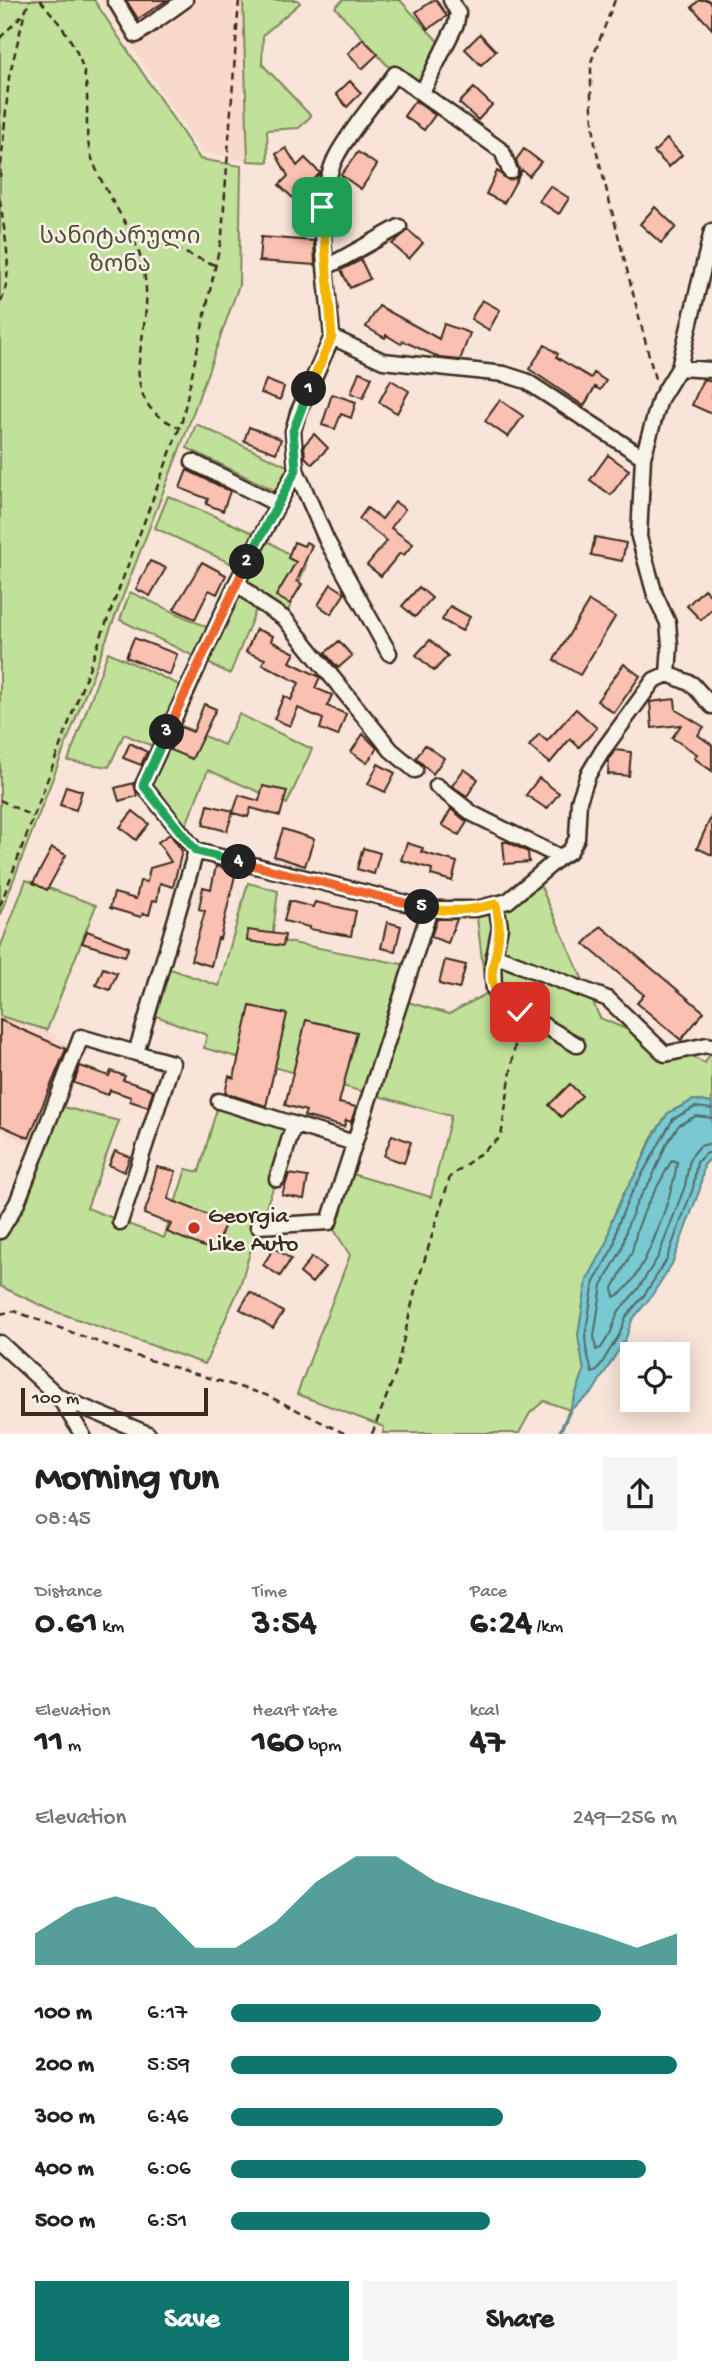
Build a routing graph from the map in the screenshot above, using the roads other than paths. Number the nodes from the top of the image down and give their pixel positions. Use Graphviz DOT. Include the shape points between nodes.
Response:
graph roads {
  1 [pos="115,0"];
  2 [pos="185,0"];
  3 [pos="451,0"];
  4 [pos="422,93"];
  5 [pos="510,171"];
  6 [pos="399,227"];
  7 [pos="712,231"];
  8 [pos="327,267"];
  9 [pos="332,337"];
  10 [pos="679,368"];
  11 [pos="712,370"];
  12 [pos="643,457"];
  13 [pos="193,462"];
  14 [pos="296,470"];
  15 [pos="277,504"];
  16 [pos="237,582"];
  17 [pos="389,653"];
  18 [pos="668,674"];
  19 [pos="712,706"];
  20 [pos="415,770"];
  21 [pos="437,786"];
  22 [pos="196,851"];
  23 [pos="561,857"];
  24 [pos="496,904"];
  25 [pos="430,909"];
  26 [pos="494,955"];
  27 [pos="577,1045"];
  28 [pos="712,1046"];
  29 [pos="136,1052"];
  30 [pos="219,1101"];
  31 [pos="294,1124"];
  32 [pos="354,1143"];
  33 [pos="277,1179"];
  34 [pos="120,1223"];
  35 [pos="258,1226"];
  36 [pos="0,1231"];
  37 [pos="0,1343"];
  38 [pos="59,1397"];
  39 [pos="82,1433"];
  40 [pos="148,1433"];
  1 -- 2 [label="street" via="136,35"];
  3 -- 4 [label="street" via="458,13 456,24"];
  4 -- 5 [label="street" via="502,151"];
  4 -- 8 [label="street" via="395,74 337,155 322,207"];
  6 -- 8 [label="street"];
  7 -- 10 [label="street"];
  8 -- 9 [label="street"];
  9 -- 12 [label="street" via="383,361 504,374 526,382"];
  9 -- 14 [label="street" via="293,431"];
  10 -- 11 [label="street"];
  10 -- 12 [label="street" via="660,399"];
  12 -- 18 [label="street" via="639,537 668,622"];
  13 -- 15 [label="street"];
  14 -- 15 [label="street"];
  14 -- 17 [label="street" via="327,541"];
  15 -- 16 [label="street"];
  16 -- 20 [label="street" via="285,619 391,750"];
  16 -- 22 [label="street" via="143,785"];
  18 -- 19 [label="street" via="692,684"];
  18 -- 23 [label="street" via="654,680 588,775 579,801 575,846"];
  21 -- 23 [label="street" via="473,814"];
  22 -- 25 [label="street"];
  22 -- 29 [label="street"];
  23 -- 24 [label="street" via="509,901"];
  24 -- 25 [label="street"];
  24 -- 26 [label="street" via="500,927"];
  25 -- 32 [label="street"];
  26 -- 27 [label="street" via="494,989 504,1002"];
  26 -- 28 [label="street" via="608,999 664,1054"];
  29 -- 34 [label="street" via="172,1063"];
  29 -- 36 [label="street" via="81,1037 17,1203"];
  30 -- 31 [label="street"];
  31 -- 32 [label="street"];
  31 -- 33 [label="street"];
  32 -- 35 [label="street" via="329,1222"];
  37 -- 38 [label="street"];
  38 -- 39 [label="street"];
  38 -- 40 [label="street"];
}
